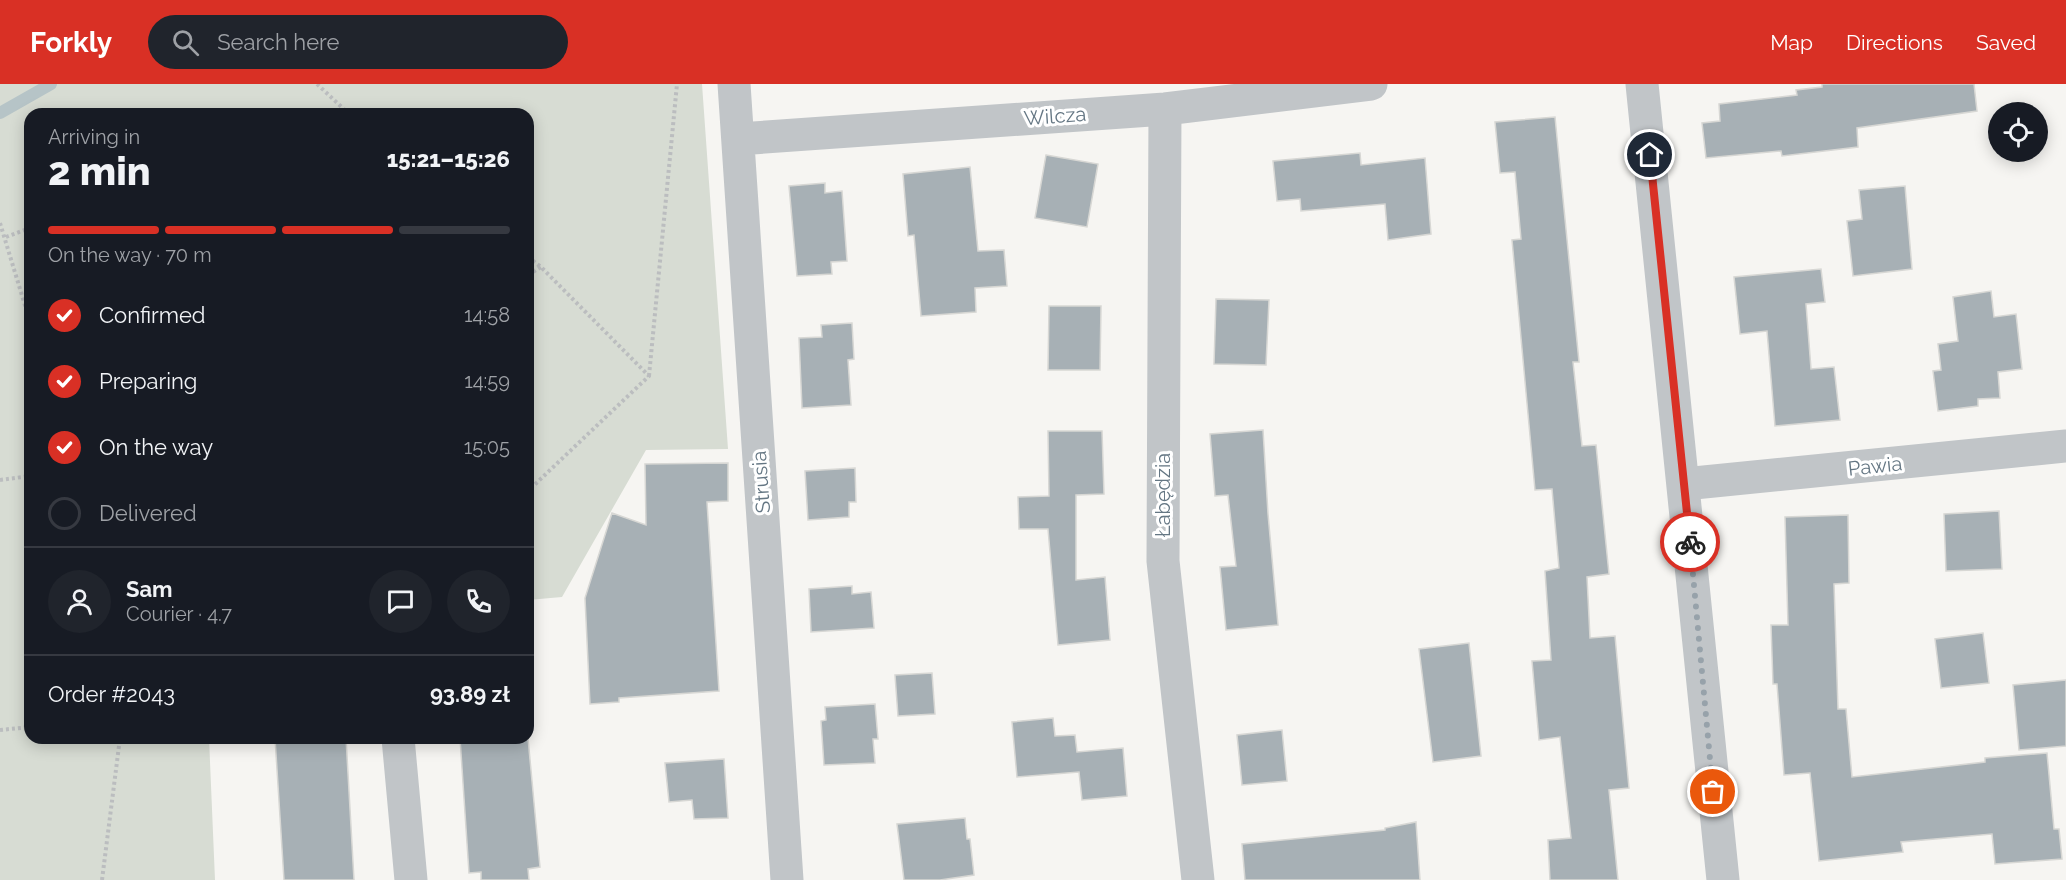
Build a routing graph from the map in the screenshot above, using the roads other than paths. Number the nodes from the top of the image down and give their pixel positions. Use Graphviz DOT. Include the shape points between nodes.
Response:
graph roads {
  1 [pos="734,84"];
  2 [pos="1371,84"];
  3 [pos="1642,84"];
  4 [pos="1164,109"];
  5 [pos="738,139"];
  6 [pos="2066,446"];
  7 [pos="1684,484"];
  8 [pos="399,744"];
  9 [pos="411,880"];
  10 [pos="787,880"];
  11 [pos="1198,880"];
  12 [pos="1723,880"];
  1 -- 5 [label="street, Strusia"];
  2 -- 4 [label="street, Wilcza"];
  3 -- 7 [label="street"];
  4 -- 5 [label="street, Wilcza"];
  4 -- 11 [label="street, Łabędzia" via="1163,561"];
  5 -- 10 [label="street, Strusia"];
  6 -- 7 [label="street, Pawia"];
  7 -- 12 [label="street"];
  8 -- 9 [label="street"];
}
